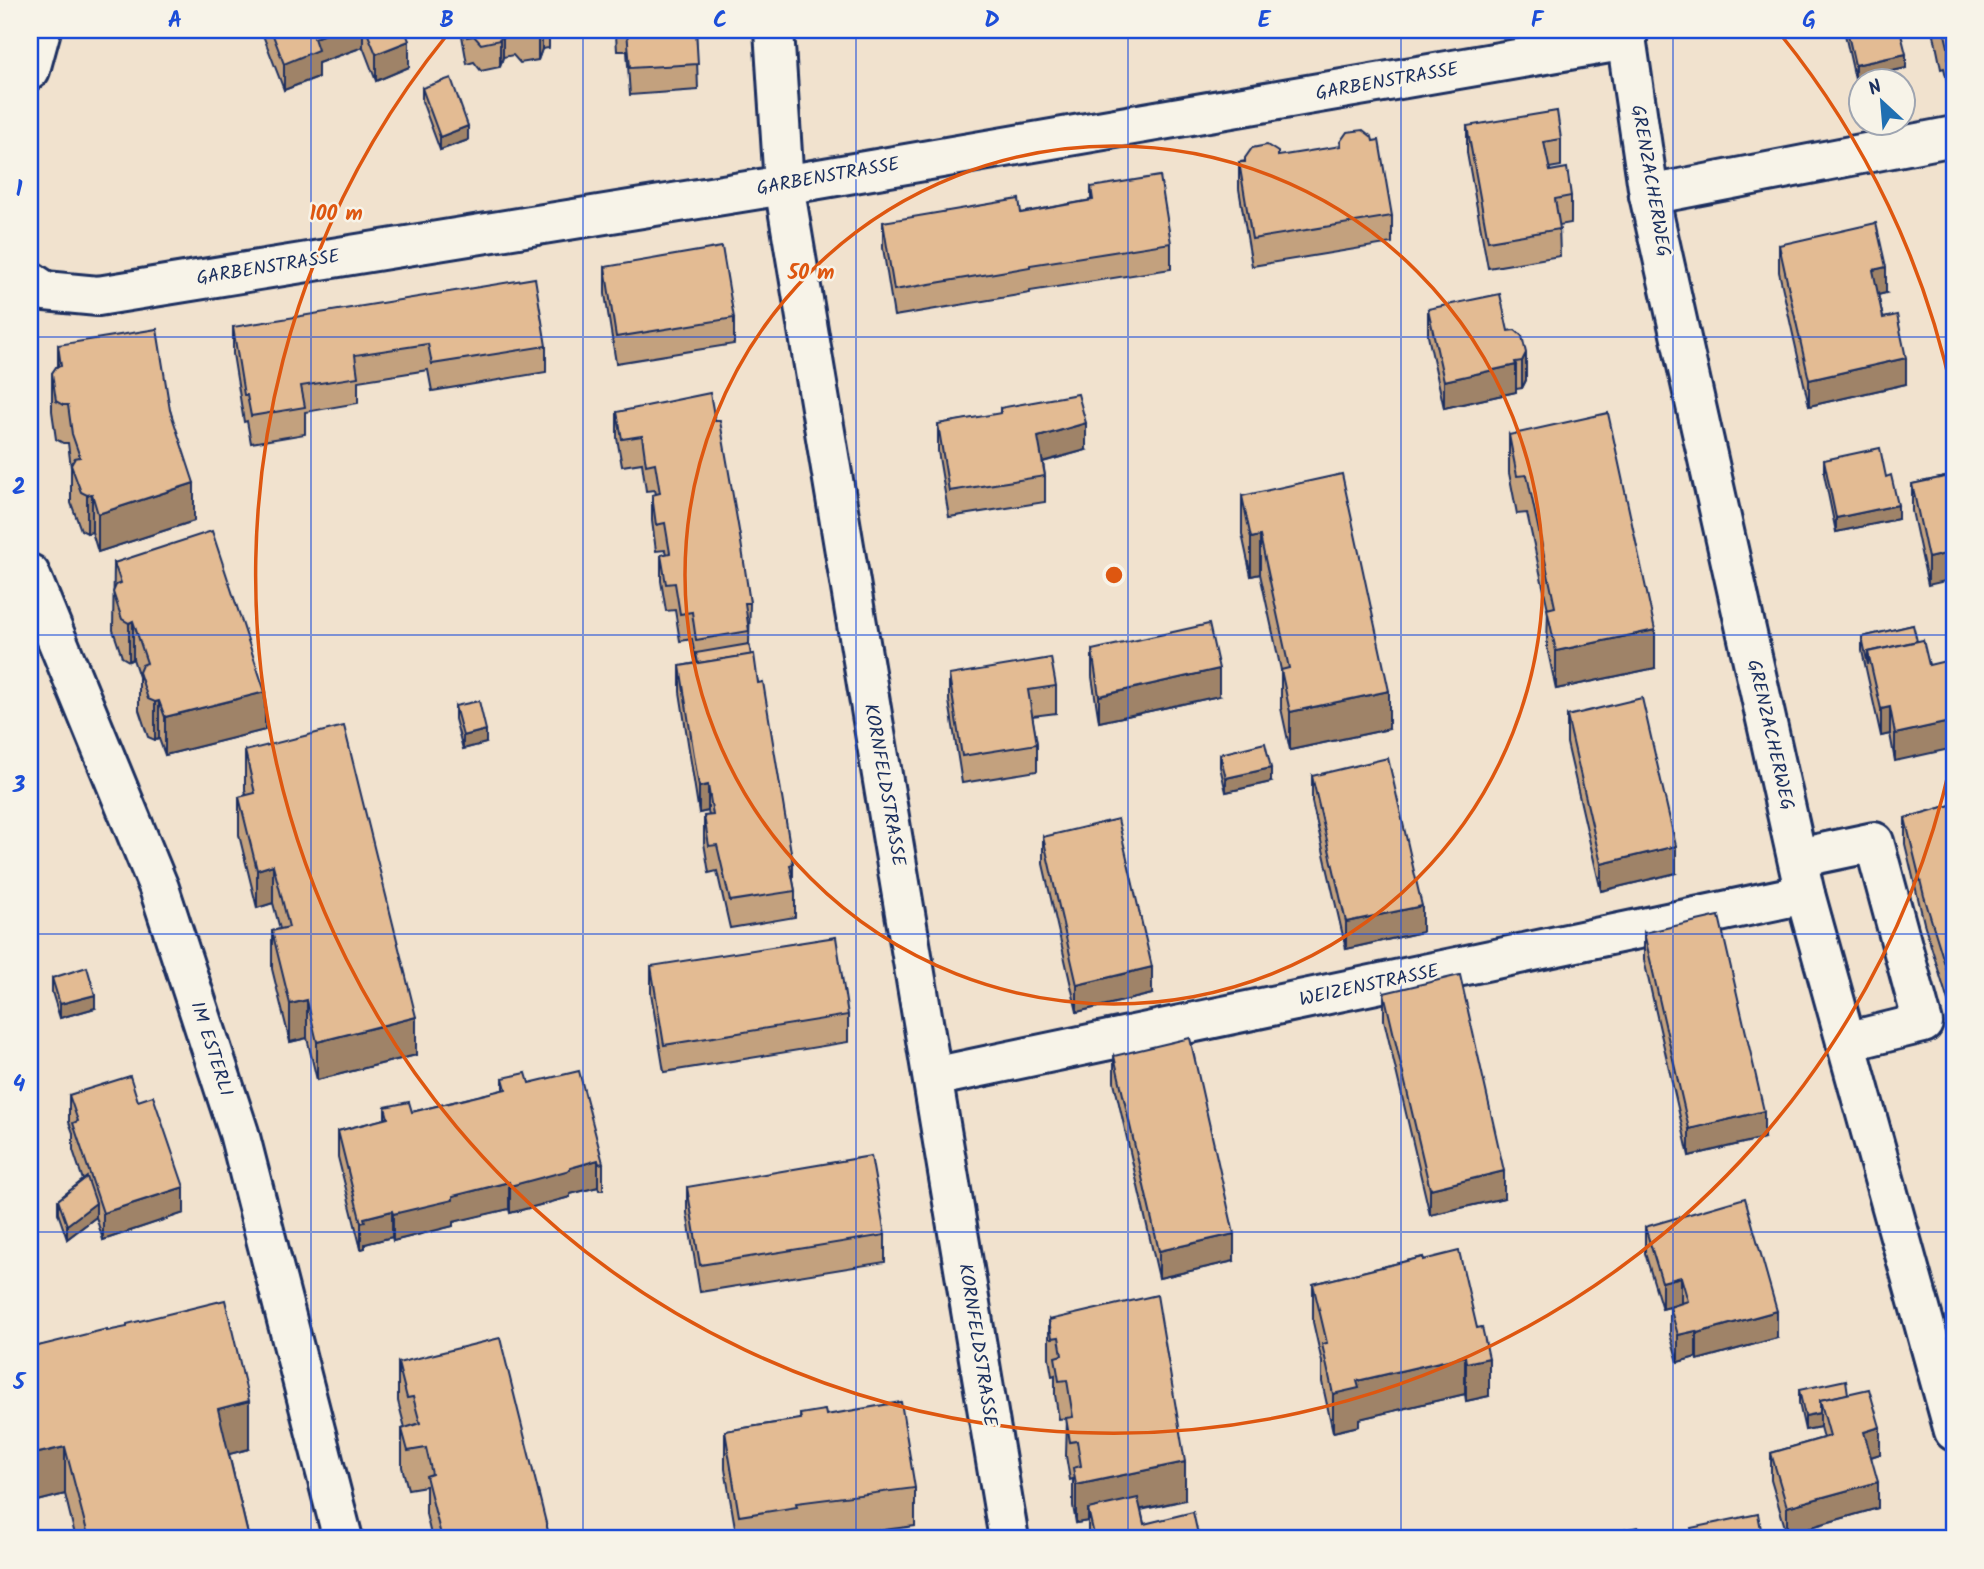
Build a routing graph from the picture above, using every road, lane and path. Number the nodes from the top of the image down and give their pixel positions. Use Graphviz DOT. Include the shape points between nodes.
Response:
graph roads {
  1 [pos="41,30"];
  2 [pos="774,30"];
  3 [pos="1626,35"];
  4 [pos="30,70"];
  5 [pos="1954,136"];
  6 [pos="784,185"];
  7 [pos="1649,195"];
  8 [pos="30,281"];
  9 [pos="30,574"];
  10 [pos="1801,876"];
  11 [pos="1846,1042"];
  12 [pos="933,1077"];
  13 [pos="1954,1431"];
  14 [pos="343,1539"];
  15 [pos="1009,1539"];
  1 -- 4 [label="street"];
  2 -- 6 [label="street, KORNFELDSTRASSE"];
  3 -- 6 [label="street, GARBENSTRASSE"];
  3 -- 7 [label="street, GRENZACHERWEG"];
  5 -- 7 [label="street"];
  6 -- 8 [label="street, GARBENSTRASSE" via="98,296 45,291"];
  6 -- 12 [label="street, KORNFELDSTRASSE"];
  7 -- 10 [label="street, GRENZACHERWEG"];
  9 -- 14 [label="street, IM ESTERLI" via="159,888 239,1133"];
  10 -- 11 [label="street, GRENZACHERWEG"];
  10 -- 11 [label="street, WEIZENSTRASSE" via="1874,842 1923,1023"];
  10 -- 12 [label="street, WEIZENSTRASSE"];
  11 -- 13 [label="street, GRENZACHERWEG"];
  12 -- 15 [label="street, KORNFELDSTRASSE"];
}
